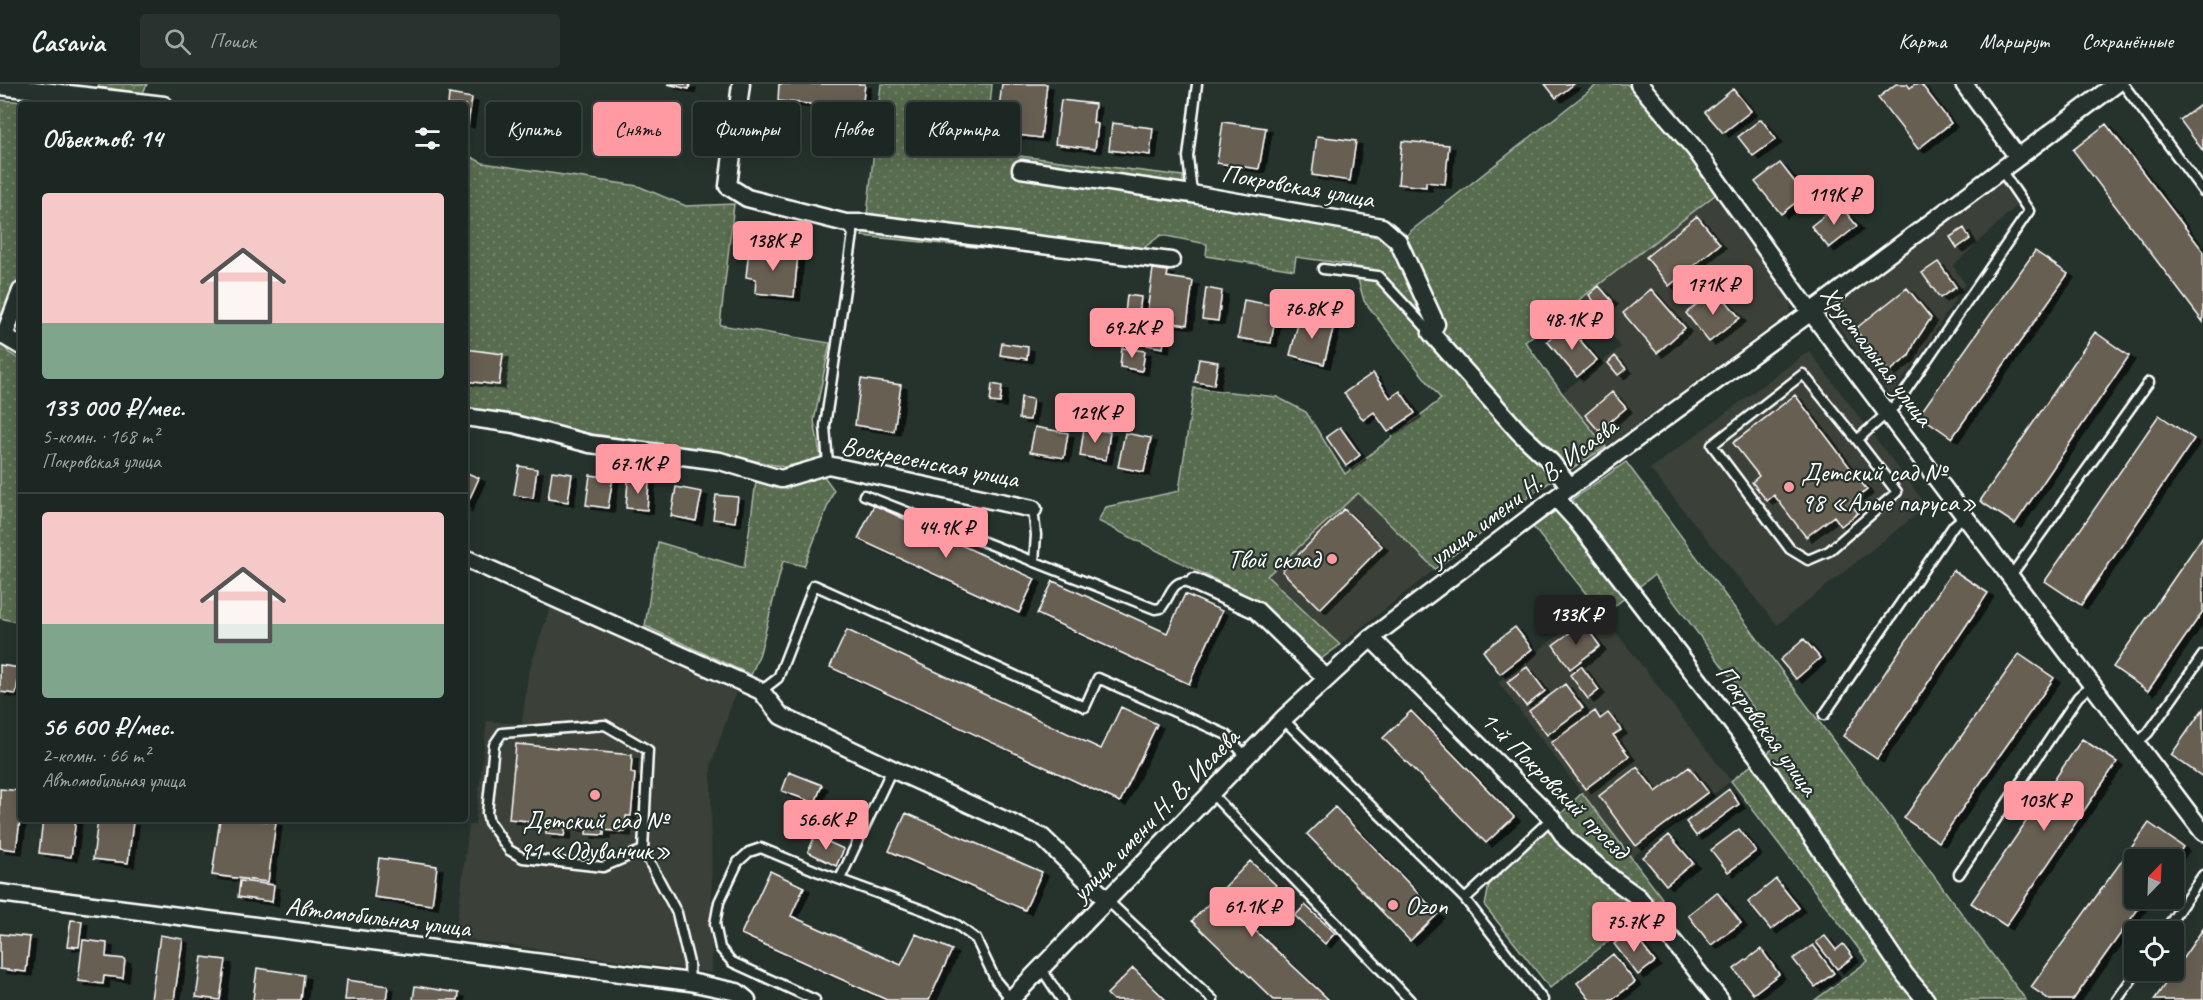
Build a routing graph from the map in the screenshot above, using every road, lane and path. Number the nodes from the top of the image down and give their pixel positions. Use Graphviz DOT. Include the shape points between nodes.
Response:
graph roads {
  1 [pos="741,84"];
  2 [pos="1197,84"];
  3 [pos="1640,84"];
  4 [pos="1964,84"];
  5 [pos="2116,84"];
  6 [pos="2123,84"];
  7 [pos="0,86"];
  8 [pos="116,102"];
  9 [pos="2018,157"];
  10 [pos="1021,169"];
  11 [pos="2001,170"];
  12 [pos="2203,191"];
  13 [pos="1191,194"];
  14 [pos="846,223"];
  15 [pos="1171,261"];
  16 [pos="1323,268"];
  17 [pos="18,299"];
  18 [pos="1811,312"];
  19 [pos="1431,333"];
  20 [pos="18,344"];
  21 [pos="2149,382"];
  22 [pos="1888,412"];
  23 [pos="468,417"];
  24 [pos="1857,440"];
  25 [pos="828,465"];
  26 [pos="1570,487"];
  27 [pos="864,495"];
  28 [pos="1556,498"];
  29 [pos="1033,509"];
  30 [pos="1965,516"];
  31 [pos="468,559"];
  32 [pos="1034,562"];
  33 [pos="2009,578"];
  34 [pos="1194,582"];
  35 [pos="1371,638"];
  36 [pos="2203,655"];
  37 [pos="1326,678"];
  38 [pos="2091,685"];
  39 [pos="761,691"];
  40 [pos="1824,715"];
  41 [pos="1283,719"];
  42 [pos="2137,743"];
  43 [pos="1246,757"];
  44 [pos="892,770"];
  45 [pos="1211,793"];
  46 [pos="1552,818"];
  47 [pos="2203,832"];
  48 [pos="643,850"];
  49 [pos="1959,874"];
  50 [pos="2203,875"];
  51 [pos="840,879"];
  52 [pos="0,893"];
  53 [pos="1465,899"];
  54 [pos="1108,901"];
  55 [pos="2172,921"];
  56 [pos="1041,968"];
  57 [pos="2130,981"];
  58 [pos="690,982"];
  59 [pos="747,1000"];
  60 [pos="815,1000"];
  61 [pos="1010,1000"];
  62 [pos="1062,1000"];
  63 [pos="1213,1000"];
  64 [pos="1410,1000"];
  65 [pos="1543,1000"];
  66 [pos="1720,1000"];
  67 [pos="1926,1000"];
  68 [pos="2117,1000"];
  1 -- 14 [label="street" via="728,186 747,198"];
  2 -- 13 [label="lane" via="1188,157"];
  3 -- 18 [label="street, Хрустальная улица" via="1695,149"];
  4 -- 9 [label="street"];
  5 -- 9 [label="street, улица имени Н. В. Исаева"];
  6 -- 12 [label="lane"];
  7 -- 8 [label="street"];
  9 -- 11 [label="street, улица имени Н. В. Исаева"];
  10 -- 13 [label="street, Покровская улица"];
  11 -- 18 [label="street, улица имени Н. В. Исаева"];
  11 -- 22 [label="lane" via="2029,211"];
  13 -- 19 [label="street, Покровская улица" via="1382,226 1398,241 1436,324"];
  14 -- 15 [label="street"];
  14 -- 25 [label="lane" via="853,234 825,426"];
  16 -- 19 [label="lane" via="1378,276"];
  17 -- 20 [label="street" via="4,336"];
  18 -- 22 [label="street, Хрустальная улица"];
  18 -- 26 [label="street, улица имени Н. В. Исаева"];
  19 -- 26 [label="street"];
  21 -- 33 [label="lane"];
  22 -- 24 [label="lane"];
  22 -- 30 [label="street, Хрустальная улица"];
  23 -- 25 [label="street, Воскресенская улица" via="514,424 590,444 720,461 782,479"];
  24 -- 24 [label="lane" via="1897,492 1829,552 1808,560 1790,549 1712,445 1803,374"];
  25 -- 29 [label="street, Воскресенская улица"];
  26 -- 28 [label="street, улица имени Н. В. Исаева"];
  27 -- 32 [label="lane"];
  28 -- 35 [label="street, улица имени Н. В. Исаева"];
  28 -- 67 [label="street, Покровская улица" via="1761,761 1905,975"];
  29 -- 32 [label="lane"];
  30 -- 33 [label="street, Хрустальная улица"];
  30 -- 40 [label="lane" via="1954,525"];
  31 -- 39 [label="street"];
  32 -- 34 [label="lane" via="1155,609 1161,608 1171,588 1185,581"];
  33 -- 38 [label="street, Хрустальная улица"];
  34 -- 37 [label="street" via="1257,610"];
  35 -- 37 [label="street, улица имени Н. В. Исаева"];
  35 -- 46 [label="street, 1-й Покровский проезд"];
  36 -- 42 [label="lane"];
  37 -- 41 [label="street, улица имени Н. В. Исаева"];
  38 -- 42 [label="street, Хрустальная улица"];
  38 -- 49 [label="lane" via="2078,697"];
  39 -- 43 [label="lane" via="778,678 814,585 1085,707 1098,678 1227,735"];
  39 -- 44 [label="street" via="780,716"];
  41 -- 43 [label="street, улица имени Н. В. Исаева"];
  41 -- 53 [label="lane"];
  42 -- 47 [label="street, Хрустальная улица"];
  43 -- 45 [label="street, улица имени Н. В. Исаева"];
  44 -- 51 [label="lane"];
  44 -- 54 [label="street" via="1042,837"];
  45 -- 54 [label="street, улица имени Н. В. Исаева"];
  45 -- 64 [label="lane"];
  46 -- 53 [label="lane"];
  46 -- 66 [label="street, 1-й Покровский проезд" via="1566,839 1638,897"];
  48 -- 48 [label="lane" via="603,867 523,858 509,850 487,813 494,745 502,733 605,725 648,750"];
  48 -- 58 [label="lane" via="677,913"];
  50 -- 55 [label="lane"];
  51 -- 60 [label="lane" via="761,848 738,862 719,902 715,924 720,948 732,962"];
  51 -- 61 [label="lane" via="957,925 976,939"];
  52 -- 58 [label="street, Автомобильная улица"];
  53 -- 65 [label="lane"];
  54 -- 56 [label="street, улица имени Н. В. Исаева"];
  54 -- 63 [label="lane"];
  56 -- 61 [label="street, улица имени Н. В. Исаева"];
  56 -- 62 [label="lane"];
  57 -- 68 [label="lane"];
  58 -- 59 [label="street, Автомобильная улица" via="737,992"];
}
